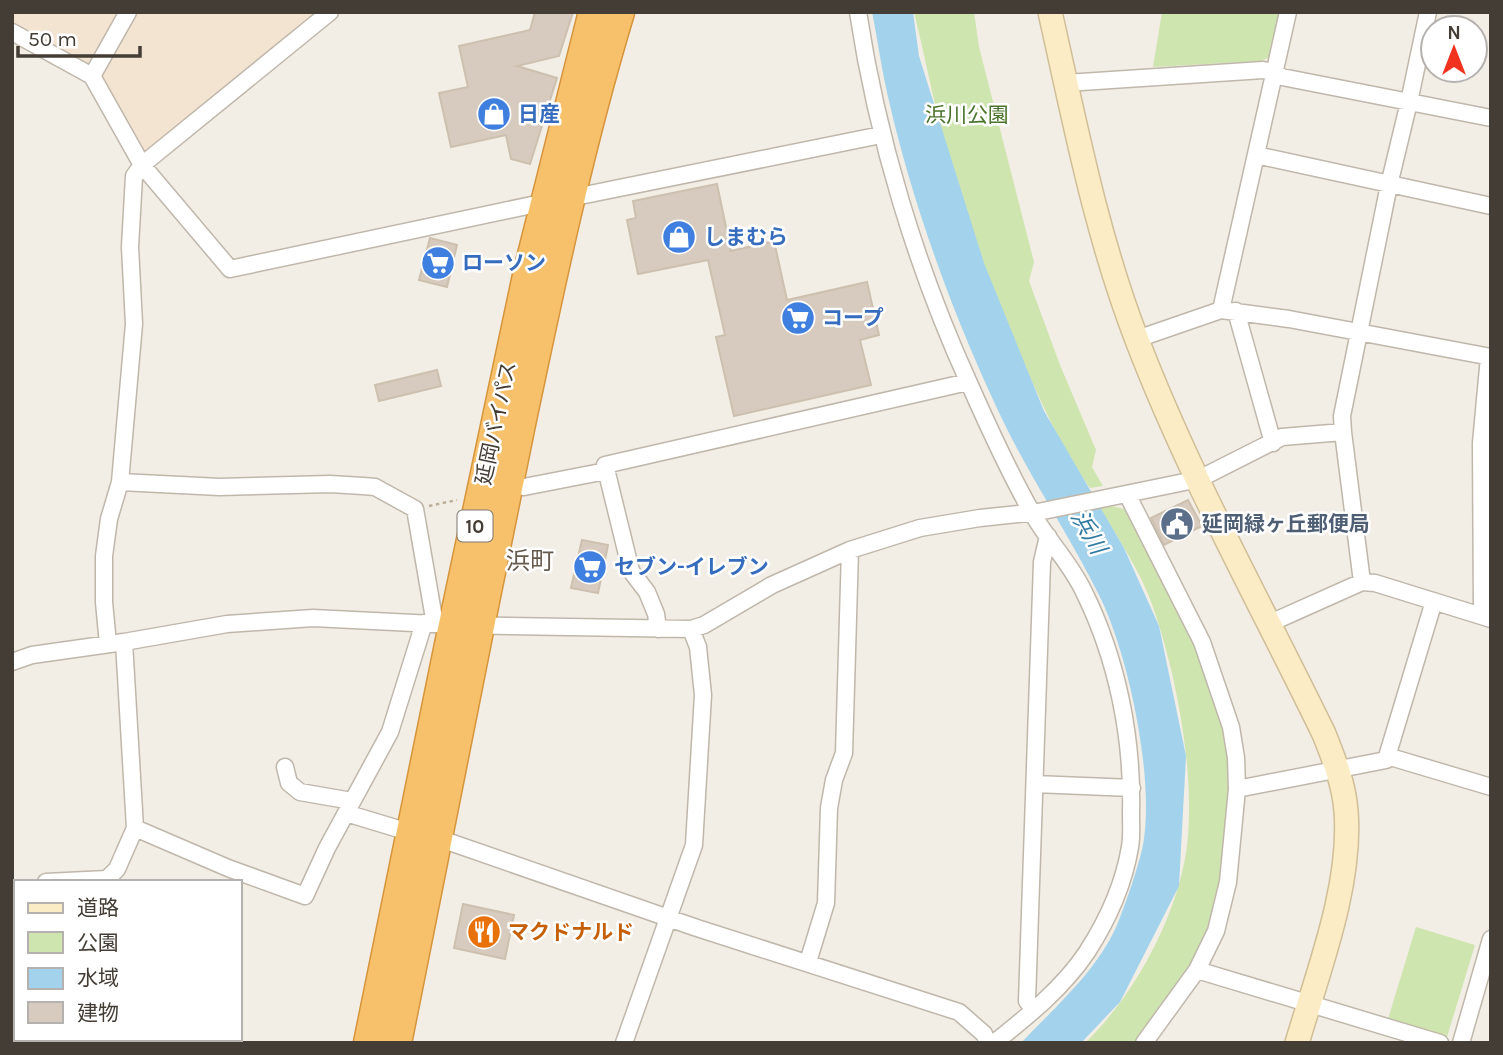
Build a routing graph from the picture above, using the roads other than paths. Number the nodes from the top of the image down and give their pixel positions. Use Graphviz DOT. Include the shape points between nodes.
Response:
graph roads {
  1 [pos="128,12"];
  2 [pos="330,12"];
  3 [pos="594,12"];
  4 [pos="619,12"];
  5 [pos="858,12"];
  6 [pos="1050,12"];
  7 [pos="1288,12"];
  8 [pos="1428,12"];
  9 [pos="12,32"];
  10 [pos="1274,72"];
  11 [pos="92,76"];
  12 [pos="1066,83"];
  13 [pos="1409,102"];
  14 [pos="1491,118"];
  15 [pos="881,135"];
  16 [pos="1256,155"];
  17 [pos="142,166"];
  18 [pos="1389,185"];
  19 [pos="558,200"];
  20 [pos="1491,206"];
  21 [pos="1229,310"];
  22 [pos="1359,331"];
  23 [pos="1137,340"];
  24 [pos="1490,357"];
  25 [pos="968,382"];
  26 [pos="1343,432"];
  27 [pos="1273,443"];
  28 [pos="606,471"];
  29 [pos="1199,479"];
  30 [pos="120,482"];
  31 [pos="494,489"];
  32 [pos="1127,494"];
  33 [pos="1035,512"];
  34 [pos="1048,536"];
  35 [pos="850,550"];
  36 [pos="1362,582"];
  37 [pos="1434,601"];
  38 [pos="1486,617"];
  39 [pos="448,624"];
  40 [pos="1268,624"];
  41 [pos="658,629"];
  42 [pos="691,629"];
  43 [pos="116,643"];
  44 [pos="12,662"];
  45 [pos="1387,756"];
  46 [pos="285,767"];
  47 [pos="1338,769"];
  48 [pos="1035,784"];
  49 [pos="1491,787"];
  50 [pos="1132,788"];
  51 [pos="1237,789"];
  52 [pos="349,807"];
  53 [pos="135,828"];
  54 [pos="425,835"];
  55 [pos="87,880"];
  56 [pos="668,916"];
  57 [pos="1491,939"];
  58 [pos="808,962"];
  59 [pos="1197,970"];
  60 [pos="1309,1003"];
  61 [pos="1034,1010"];
  62 [pos="369,1043"];
  63 [pos="396,1043"];
  64 [pos="624,1043"];
  65 [pos="988,1043"];
  66 [pos="994,1043"];
  67 [pos="1144,1043"];
  68 [pos="1297,1043"];
  69 [pos="1440,1043"];
  70 [pos="1461,1043"];
  1 -- 11 [label="street"];
  2 -- 17 [label="street"];
  3 -- 19 [label="highway, 延岡バイパス / 10"];
  4 -- 19 [label="highway, 延岡バイパス / 10"];
  5 -- 15 [label="street"];
  6 -- 12 [label="street"];
  7 -- 10 [label="street"];
  8 -- 13 [label="street"];
  9 -- 11 [label="street"];
  10 -- 12 [label="street"];
  10 -- 13 [label="street"];
  10 -- 16 [label="street"];
  11 -- 17 [label="street"];
  12 -- 23 [label="street" via="1098,220"];
  13 -- 14 [label="street"];
  13 -- 18 [label="street"];
  15 -- 19 [label="street"];
  15 -- 25 [label="street" via="932,294"];
  16 -- 18 [label="street"];
  16 -- 21 [label="street"];
  17 -- 19 [label="street" via="230,270"];
  17 -- 30 [label="street" via="134,176 130,247 134,324"];
  18 -- 20 [label="street"];
  18 -- 22 [label="street"];
  19 -- 31 [label="highway, 延岡バイパス / 10" via="529,271"];
  21 -- 22 [label="street"];
  21 -- 23 [label="street"];
  21 -- 27 [label="street"];
  22 -- 24 [label="street"];
  22 -- 26 [label="street"];
  23 -- 29 [label="street"];
  24 -- 38 [label="street" via="1481,443"];
  25 -- 28 [label="street" via="605,465"];
  25 -- 33 [label="street"];
  26 -- 27 [label="street" via="1282,438"];
  26 -- 36 [label="street"];
  27 -- 29 [label="street"];
  28 -- 31 [label="street"];
  28 -- 41 [label="street" via="631,571 647,592"];
  29 -- 32 [label="street"];
  29 -- 40 [label="street"];
  30 -- 39 [label="street" via="375,487 415,509"];
  30 -- 43 [label="street" via="104,556 104,602"];
  31 -- 39 [label="highway, 延岡バイパス / 10"];
  32 -- 33 [label="street"];
  32 -- 51 [label="street" via="1202,642 1231,727"];
  33 -- 34 [label="street"];
  33 -- 35 [label="street" via="920,528"];
  34 -- 48 [label="street" via="1042,562"];
  34 -- 50 [label="street" via="1083,588 1104,635 1119,692"];
  35 -- 42 [label="street"];
  35 -- 58 [label="street" via="844,753 829,808 826,903"];
  36 -- 37 [label="street"];
  36 -- 40 [label="street"];
  37 -- 38 [label="street"];
  37 -- 45 [label="street"];
  39 -- 41 [label="street"];
  39 -- 43 [label="street" via="313,618 227,624"];
  39 -- 52 [label="street"];
  39 -- 54 [label="highway, 延岡バイパス / 10"];
  40 -- 47 [label="street"];
  41 -- 42 [label="street"];
  42 -- 56 [label="street" via="704,695 695,835"];
  43 -- 44 [label="street"];
  43 -- 53 [label="street"];
  45 -- 47 [label="street" via="1386,760"];
  45 -- 49 [label="street"];
  46 -- 52 [label="street" via="289,783 300,792"];
  47 -- 51 [label="street"];
  47 -- 60 [label="street" via="1346,810 1344,872"];
  48 -- 50 [label="street"];
  48 -- 61 [label="street" via="1027,1001"];
  50 -- 61 [label="street" via="1130,845 1119,888 1087,953"];
  51 -- 59 [label="street" via="1227,882 1216,931"];
  52 -- 53 [label="street" via="305,896"];
  52 -- 54 [label="street"];
  53 -- 55 [label="street" via="117,869 107,879"];
  54 -- 56 [label="street"];
  54 -- 62 [label="highway, 延岡バイパス / 10"];
  54 -- 63 [label="highway, 延岡バイパス / 10"];
  56 -- 58 [label="street"];
  56 -- 64 [label="street"];
  57 -- 70 [label="street"];
  58 -- 65 [label="street" via="960,1012"];
  59 -- 60 [label="street"];
  59 -- 67 [label="street"];
  60 -- 68 [label="street"];
  60 -- 69 [label="street"];
  61 -- 66 [label="street"];
}
